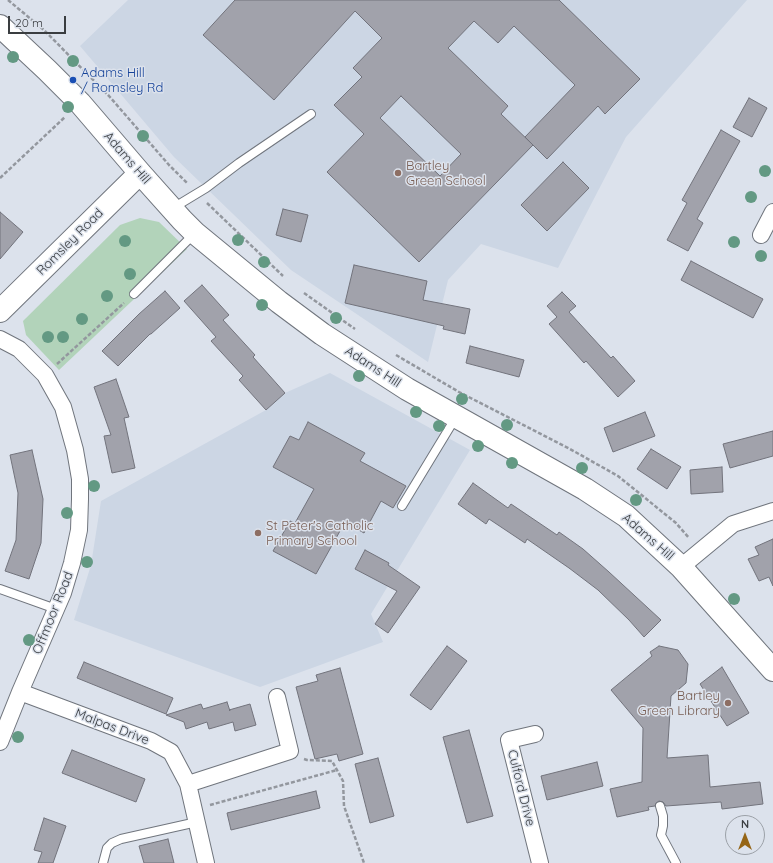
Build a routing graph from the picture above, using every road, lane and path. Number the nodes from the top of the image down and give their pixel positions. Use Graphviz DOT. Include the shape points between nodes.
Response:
graph roads {
  1 [pos="8,0"];
  2 [pos="0,26"];
  3 [pos="80,103"];
  4 [pos="311,114"];
  5 [pos="140,173"];
  6 [pos="0,178"];
  7 [pos="197,193"];
  8 [pos="172,209"];
  9 [pos="773,212"];
  10 [pos="195,232"];
  11 [pos="761,235"];
  12 [pos="283,277"];
  13 [pos="301,291"];
  14 [pos="134,294"];
  15 [pos="0,311"];
  16 [pos="359,331"];
  17 [pos="0,339"];
  18 [pos="392,353"];
  19 [pos="44,375"];
  20 [pos="456,416"];
  21 [pos="402,506"];
  22 [pos="773,511"];
  23 [pos="700,551"];
  24 [pos="681,567"];
  25 [pos="0,589"];
  26 [pos="56,609"];
  27 [pos="773,670"];
  28 [pos="20,692"];
  29 [pos="278,697"];
  30 [pos="535,734"];
  31 [pos="0,742"];
  32 [pos="290,751"];
  33 [pos="337,770"];
  34 [pos="188,784"];
  35 [pos="660,806"];
  36 [pos="196,816"];
  37 [pos="103,863"];
  38 [pos="206,863"];
  39 [pos="364,863"];
  40 [pos="540,863"];
  41 [pos="676,863"];
  1 -- 7 [label="path" via="44,30 109,96 168,165"];
  2 -- 3 [label="street, Adams Hill"];
  3 -- 5 [label="street, Adams Hill"];
  3 -- 6 [label="path"];
  4 -- 7 [label="lane"];
  5 -- 8 [label="street, Adams Hill"];
  5 -- 15 [label="street, Romsley Road"];
  7 -- 8 [label="lane"];
  7 -- 12 [label="path"];
  8 -- 10 [label="street, Adams Hill"];
  9 -- 11 [label="street"];
  10 -- 14 [label="lane"];
  10 -- 20 [label="street, Adams Hill" via="322,334 407,389"];
  13 -- 16 [label="path"];
  14 -- 19 [label="path"];
  17 -- 19 [label="street, Offmoor Road" via="19,349"];
  18 -- 23 [label="path" via="459,392 570,448 618,476 676,523"];
  19 -- 26 [label="street, Offmoor Road" via="63,407 80,479 79,530 72,563"];
  20 -- 21 [label="lane"];
  20 -- 24 [label="street, Adams Hill" via="626,516"];
  22 -- 23 [label="street" via="733,524"];
  23 -- 24 [label="street"];
  24 -- 27 [label="street, Adams Hill"];
  25 -- 26 [label="lane"];
  26 -- 28 [label="street, Offmoor Road"];
  28 -- 31 [label="street, Offmoor Road"];
  28 -- 34 [label="street, Malpas Drive" via="151,741 170,752"];
  29 -- 32 [label="street"];
  30 -- 40 [label="street, Culford Drive" via="509,740"];
  32 -- 33 [label="path" via="307,760 332,761"];
  32 -- 34 [label="street"];
  33 -- 36 [label="path"];
  33 -- 39 [label="path" via="343,781 344,806"];
  34 -- 36 [label="street, Malpas Drive"];
  35 -- 41 [label="lane" via="663,816 661,835"];
  36 -- 37 [label="lane" via="112,843 106,848"];
  36 -- 38 [label="street, Malpas Drive"];
}
